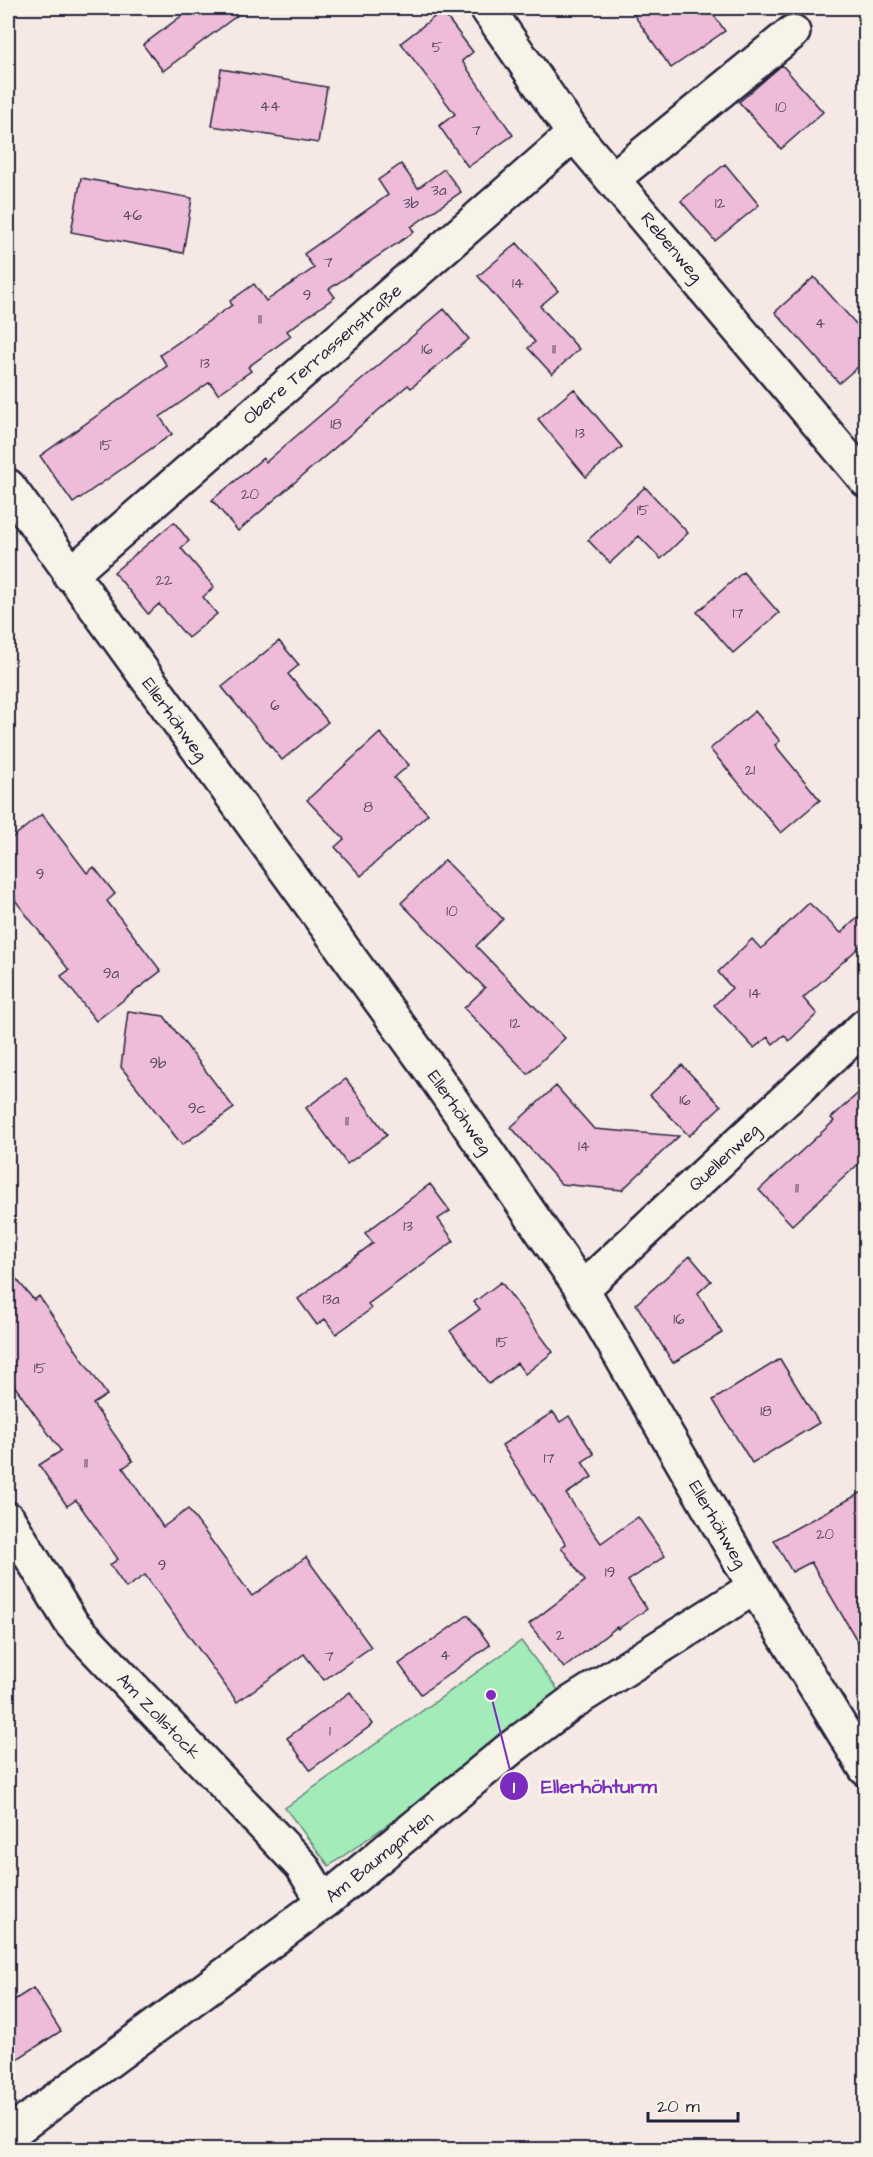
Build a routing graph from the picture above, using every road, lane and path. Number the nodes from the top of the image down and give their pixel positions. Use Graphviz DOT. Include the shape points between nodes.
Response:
graph roads {
  1 [pos="487,8"];
  2 [pos="793,32"];
  3 [pos="574,134"];
  4 [pos="614,178"];
  5 [pos="866,480"];
  6 [pos="8,486"];
  7 [pos="70,574"];
  8 [pos="866,1025"];
  9 [pos="582,1289"];
  10 [pos="8,1519"];
  11 [pos="755,1587"];
  12 [pos="866,1769"];
  13 [pos="324,1902"];
  14 [pos="8,2134"];
  1 -- 3 [label="street, Rebenweg"];
  2 -- 4 [label="street"];
  3 -- 4 [label="street, Rebenweg"];
  3 -- 7 [label="street, Obere Terrassenstraße"];
  4 -- 5 [label="street, Rebenweg"];
  6 -- 7 [label="street, Ellerhöhweg"];
  7 -- 9 [label="street, Ellerhöhweg" via="430,1069"];
  8 -- 9 [label="street, Quellenweg"];
  9 -- 11 [label="street, Ellerhöhweg"];
  10 -- 13 [label="street, Am Zollstock" via="72,1624 302,1866"];
  11 -- 12 [label="street, Ellerhöhweg"];
  11 -- 13 [label="street, Am Baumgarten" via="571,1703"];
  13 -- 14 [label="street, Am Baumgarten"];
}
